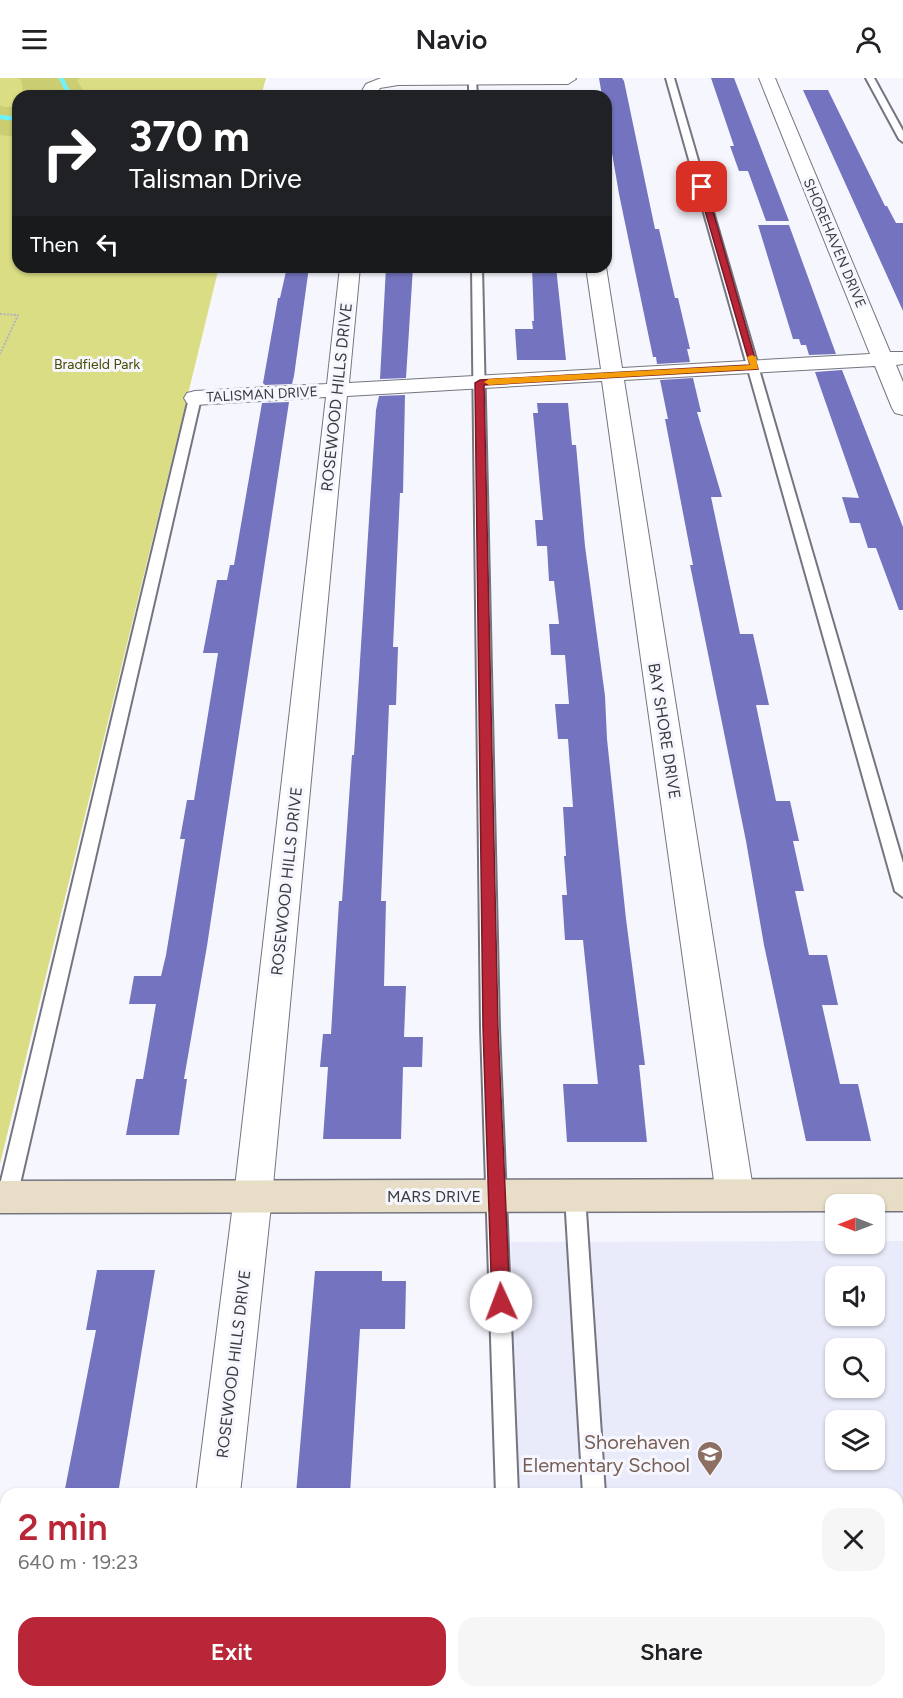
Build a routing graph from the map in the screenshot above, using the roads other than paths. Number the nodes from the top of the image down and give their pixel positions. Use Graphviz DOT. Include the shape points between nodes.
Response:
graph roads {
  1 [pos="670,78"];
  2 [pos="768,78"];
  3 [pos="870,78"];
  4 [pos="568,79"];
  5 [pos="472,80"];
  6 [pos="372,89"];
  7 [pos="473,90"];
  8 [pos="903,139"];
  9 [pos="349,273"];
  10 [pos="477,273"];
  11 [pos="597,273"];
  12 [pos="893,359"];
  13 [pos="755,367"];
  14 [pos="612,375"];
  15 [pos="480,383"];
  16 [pos="339,390"];
  17 [pos="195,398"];
  18 [pos="903,408"];
  19 [pos="903,891"];
  20 [pos="735,1195"];
  21 [pos="903,1195"];
  22 [pos="253,1196"];
  23 [pos="497,1196"];
  24 [pos="575,1196"];
  25 [pos="4,1197"];
  26 [pos="219,1488"];
  27 [pos="507,1488"];
  28 [pos="594,1488"];
  1 -- 13 [label="lane"];
  2 -- 12 [label="street, SHOREHAVEN DRIVE"];
  3 -- 8 [label="lane"];
  4 -- 5 [label="street"];
  5 -- 6 [label="street" via="398,80"];
  5 -- 7 [label="lane"];
  9 -- 16 [label="street, ROSEWOOD HILLS DRIVE"];
  10 -- 15 [label="lane"];
  11 -- 14 [label="street, BAY SHORE DRIVE"];
  12 -- 13 [label="street, TALISMAN DRIVE"];
  12 -- 18 [label="street, SHOREHAVEN DRIVE"];
  13 -- 14 [label="street, TALISMAN DRIVE"];
  13 -- 19 [label="lane"];
  14 -- 15 [label="street, TALISMAN DRIVE"];
  14 -- 20 [label="street, BAY SHORE DRIVE"];
  15 -- 16 [label="street, TALISMAN DRIVE"];
  15 -- 23 [label="lane" via="490,1028"];
  16 -- 17 [label="street, TALISMAN DRIVE"];
  16 -- 22 [label="street, ROSEWOOD HILLS DRIVE"];
  17 -- 25 [label="lane"];
  20 -- 21 [label="street, MARS DRIVE"];
  20 -- 24 [label="street, MARS DRIVE"];
  22 -- 23 [label="street, MARS DRIVE"];
  22 -- 25 [label="street, MARS DRIVE"];
  22 -- 26 [label="street, ROSEWOOD HILLS DRIVE"];
  23 -- 24 [label="street, MARS DRIVE"];
  23 -- 27 [label="lane"];
  24 -- 28 [label="lane"];
}
